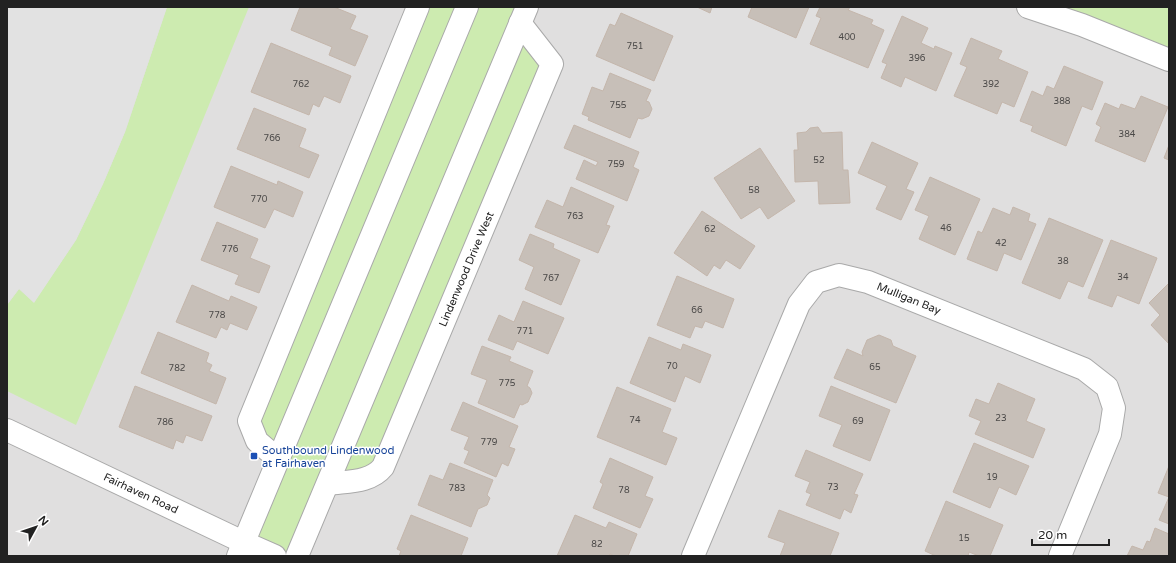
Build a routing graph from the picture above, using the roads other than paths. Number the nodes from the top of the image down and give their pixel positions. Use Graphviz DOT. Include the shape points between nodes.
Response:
graph roads {
  1 [pos="418,7"];
  2 [pos="467,7"];
  3 [pos="1028,7"];
  4 [pos="523,15"];
  5 [pos="1169,60"];
  6 [pos="7,430"];
  7 [pos="278,459"];
  8 [pos="328,484"];
  9 [pos="241,549"];
  10 [pos="275,556"];
  11 [pos="297,556"];
  12 [pos="693,556"];
  13 [pos="1060,556"];
  1 -- 7 [label="street" via="249,422 257,441"];
  2 -- 7 [label="street"];
  3 -- 5 [label="street" via="1082,25"];
  4 -- 8 [label="street, Lindenwood Drive West"];
  4 -- 8 [label="street, Lindenwood Drive West" via="552,64 383,467 378,474 360,480"];
  6 -- 9 [label="street, Fairhaven Road"];
  7 -- 9 [label="street"];
  8 -- 11 [label="street, Lindenwood Drive West"];
  9 -- 10 [label="street, Fairhaven Road"];
  12 -- 13 [label="street, Mulligan Bay" via="799,304 816,282 840,275 868,282 1084,369 1107,387 1114,408 1110,434"];
}
